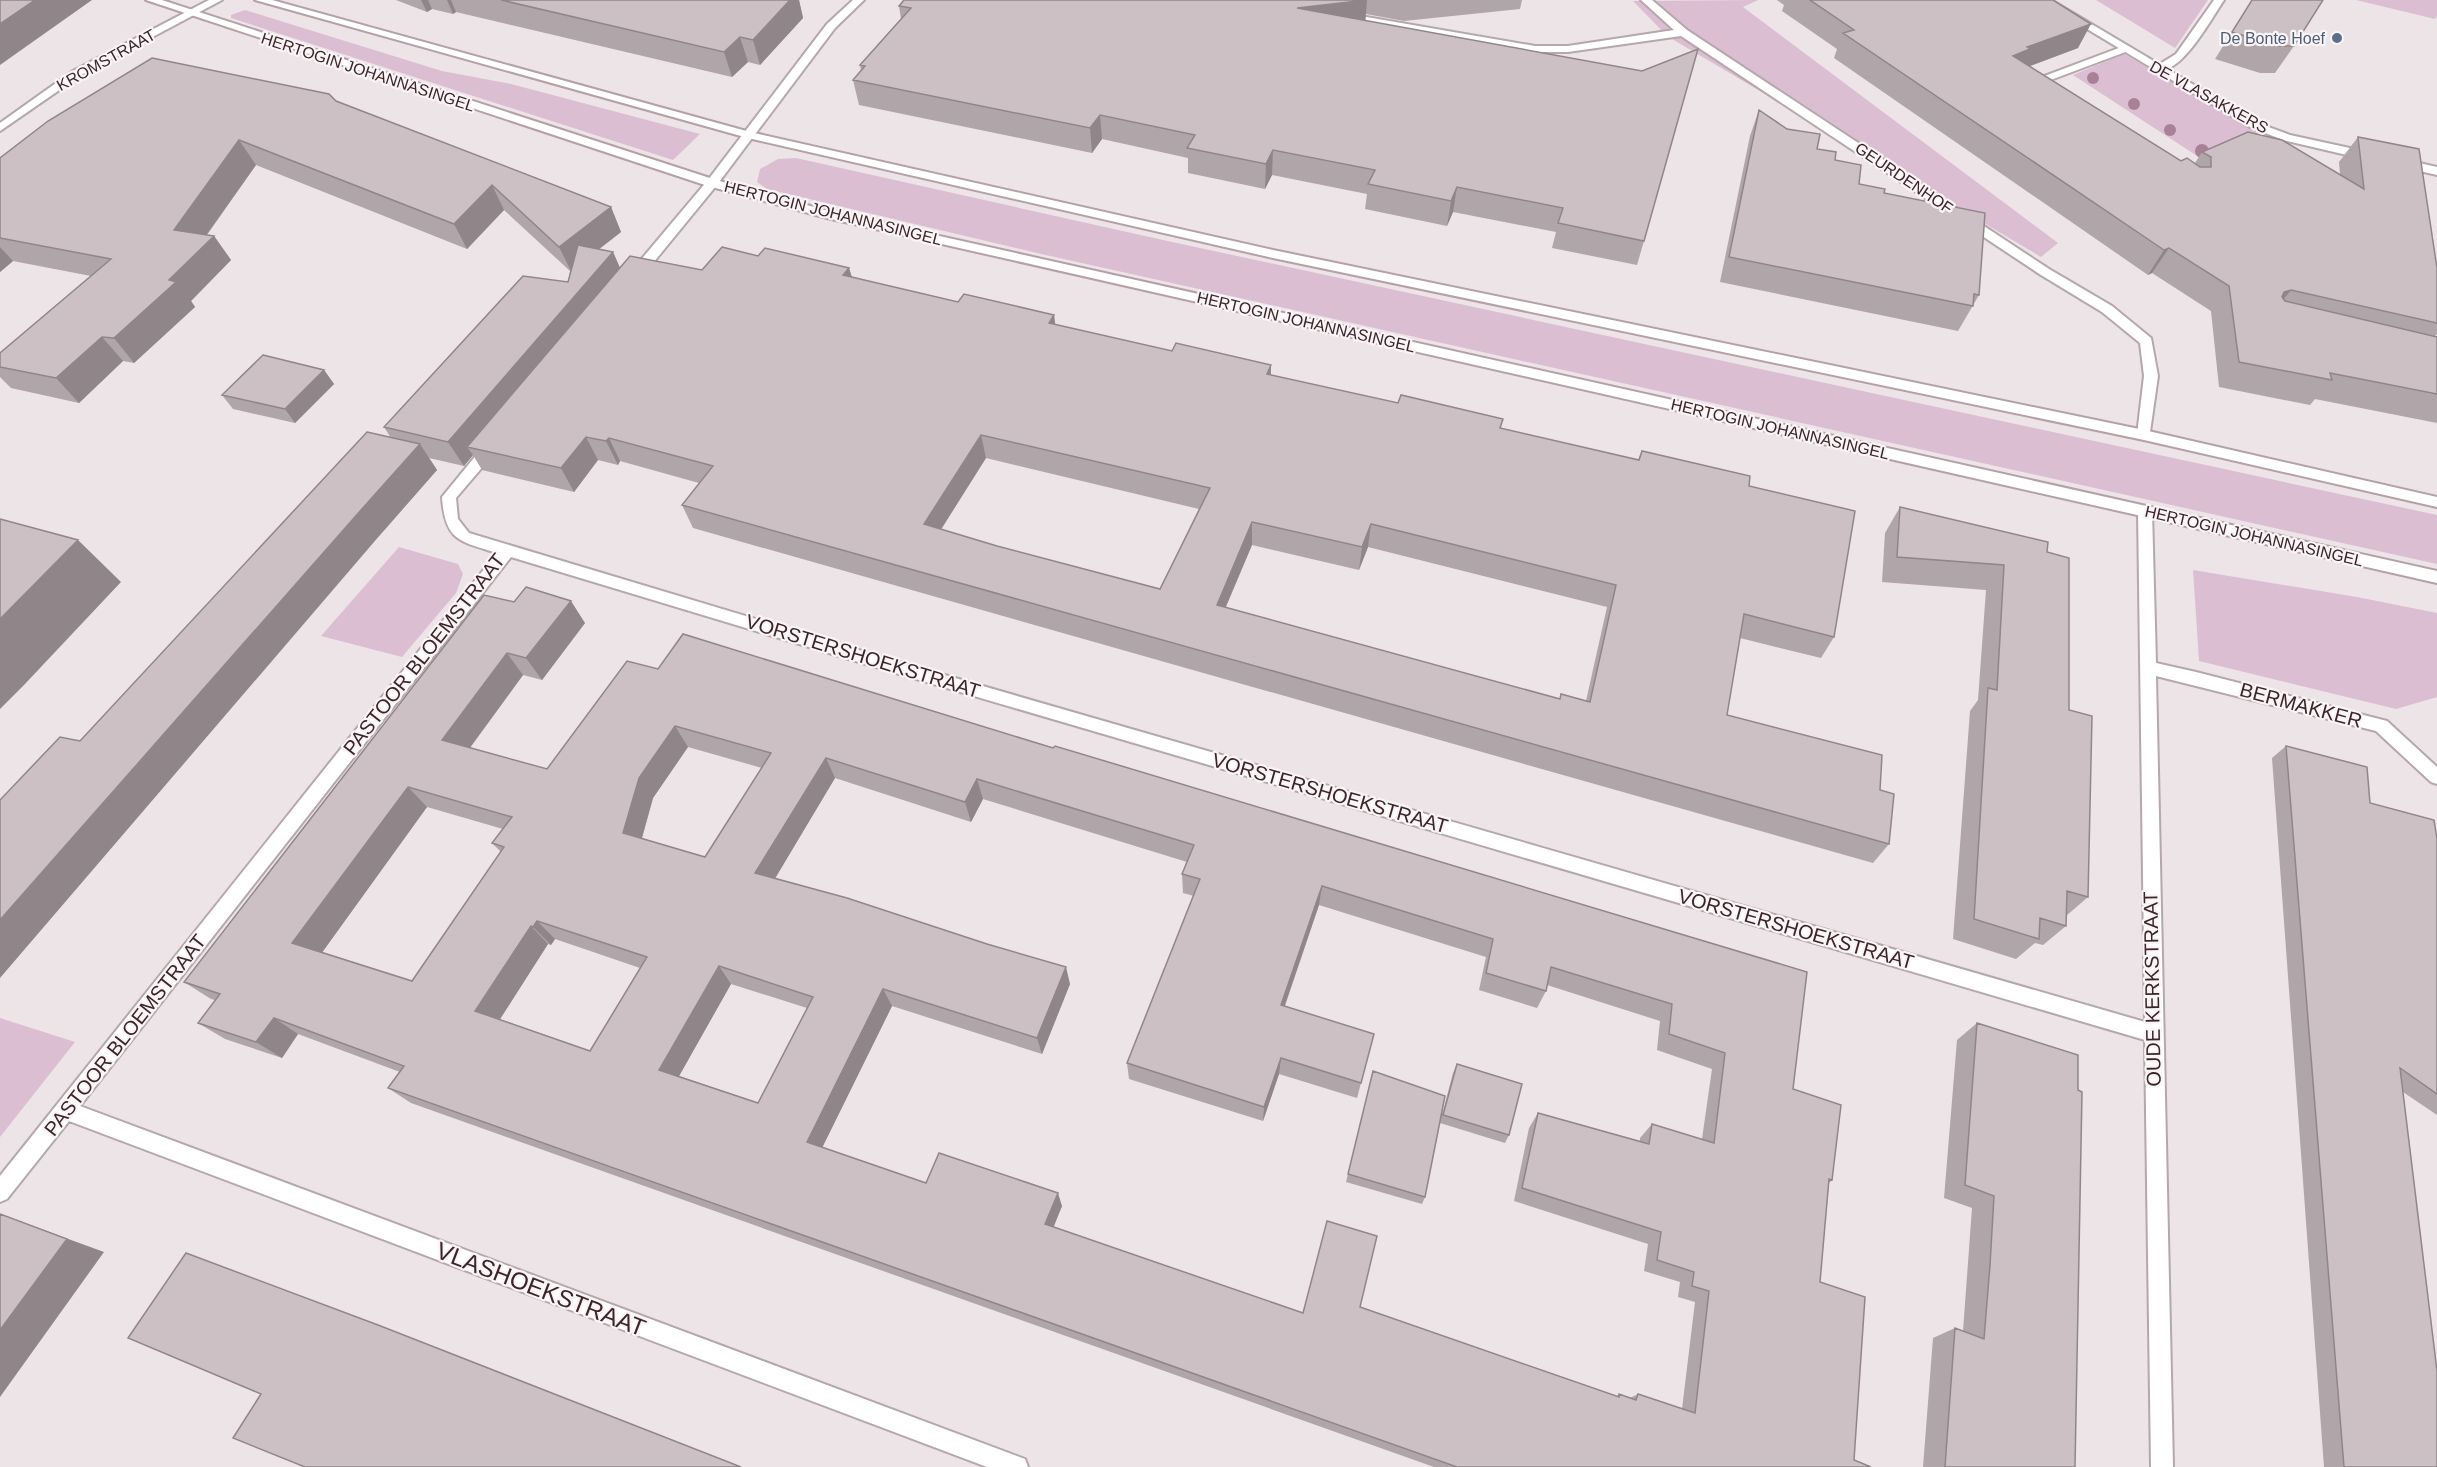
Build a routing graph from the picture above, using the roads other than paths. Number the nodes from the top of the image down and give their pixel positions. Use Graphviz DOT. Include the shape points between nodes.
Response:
graph roads {
  1 [pos="150,0"];
  2 [pos="217,0"];
  3 [pos="260,0"];
  4 [pos="859,0"];
  5 [pos="1646,0"];
  6 [pos="2044,0"];
  7 [pos="2219,0"];
  8 [pos="190,14"];
  9 [pos="1336,14"];
  10 [pos="1683,32"];
  11 [pos="2124,49"];
  12 [pos="2159,69"];
  13 [pos="2051,96"];
  14 [pos="0,128"];
  15 [pos="748,135"];
  16 [pos="2437,171"];
  17 [pos="712,183"];
  18 [pos="622,290"];
  19 [pos="503,433"];
  20 [pos="2144,435"];
  21 [pos="2437,502"];
  22 [pos="2145,511"];
  23 [pos="508,550"];
  24 [pos="2437,577"];
  25 [pos="2147,668"];
  26 [pos="2437,777"];
  27 [pos="2152,1033"];
  28 [pos="66,1110"];
  29 [pos="0,1192"];
  30 [pos="1017,1467"];
  31 [pos="2162,1467"];
  1 -- 8 [label="street, HERTOGIN JOHANNASINGEL"];
  2 -- 8 [label="street, KROMSTRAAT"];
  3 -- 15 [label="street, HERTOGIN JOHANNASINGEL"];
  4 -- 15 [label="street" via="831,26"];
  5 -- 10 [label="street, GEURDENHOF"];
  6 -- 11 [label="street, DE VLASAKKERS"];
  7 -- 12 [label="street" via="2180,56"];
  8 -- 14 [label="street, KROMSTRAAT" via="77,73"];
  8 -- 17 [label="street, HERTOGIN JOHANNASINGEL"];
  9 -- 10 [label="street" via="1535,49 1568,49"];
  10 -- 20 [label="street, GEURDENHOF" via="2107,309 2146,341 2151,376"];
  11 -- 12 [label="street, DE VLASAKKERS"];
  11 -- 13 [label="street" via="2032,83"];
  12 -- 16 [label="street, DE VLASAKKERS" via="2254,125 2287,138"];
  15 -- 17 [label="street"];
  15 -- 20 [label="street, HERTOGIN JOHANNASINGEL" via="1273,254"];
  17 -- 18 [label="street"];
  17 -- 22 [label="street, HERTOGIN JOHANNASINGEL" via="843,218"];
  19 -- 23 [label="street, PASTOOR BLOEMSTRAAT" via="448,497 451,520 464,537"];
  20 -- 21 [label="street, HERTOGIN JOHANNASINGEL"];
  22 -- 24 [label="street, HERTOGIN JOHANNASINGEL"];
  22 -- 25 [label="street, OUDE KERKSTRAAT"];
  23 -- 27 [label="street, VORSTERSHOEKSTRAAT"];
  23 -- 28 [label="street, PASTOOR BLOEMSTRAAT"];
  25 -- 26 [label="street, BERMAKKER" via="2381,726"];
  25 -- 27 [label="street, OUDE KERKSTRAAT"];
  27 -- 31 [label="street, OUDE KERKSTRAAT"];
  28 -- 29 [label="street, PASTOOR BLOEMSTRAAT"];
  28 -- 30 [label="street, VLASHOEKSTRAAT"];
}
